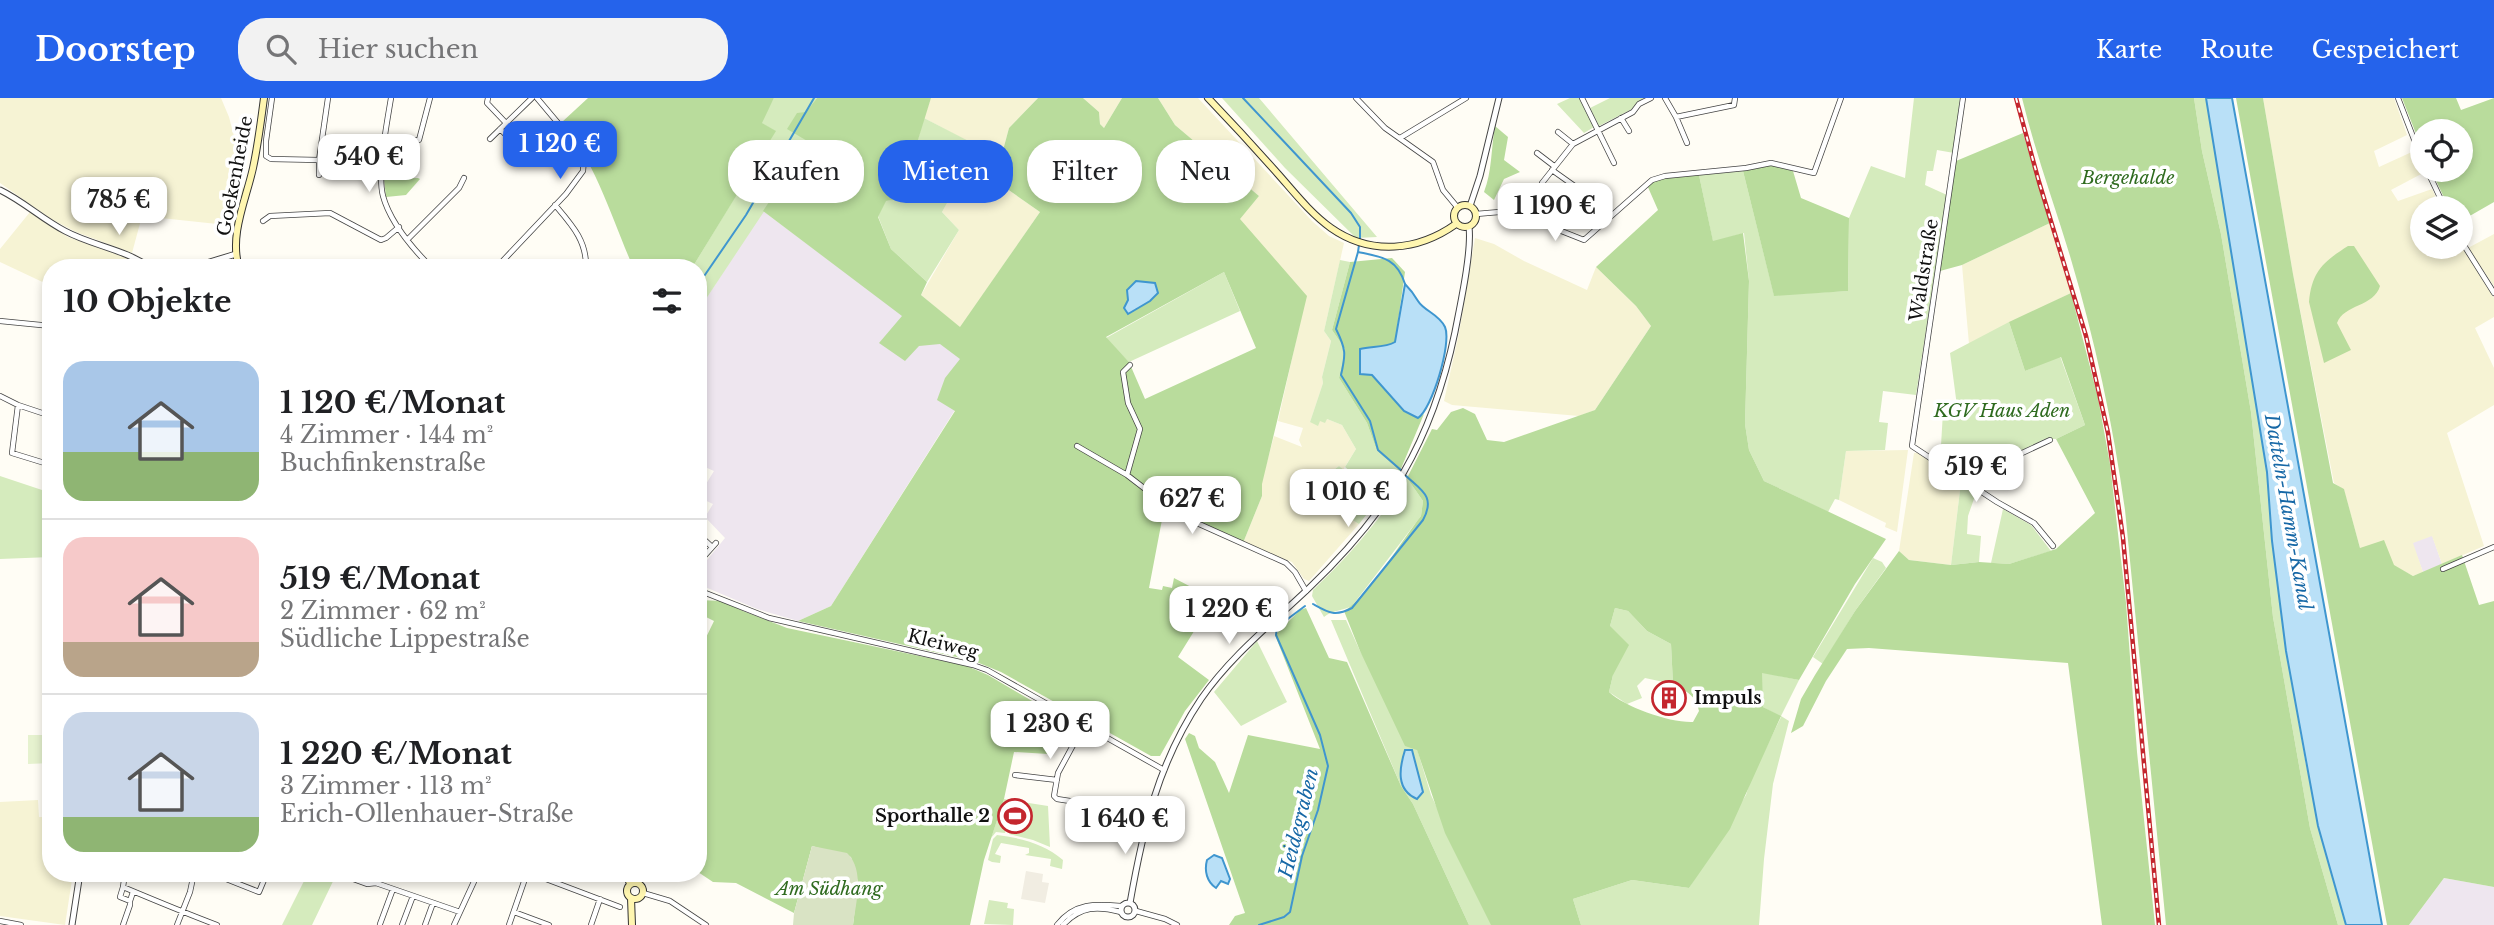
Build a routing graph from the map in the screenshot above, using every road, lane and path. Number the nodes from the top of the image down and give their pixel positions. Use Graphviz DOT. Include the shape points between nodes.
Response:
graph roads {
  1 [pos="264,98"];
  2 [pos="272,98"];
  3 [pos="328,98"];
  4 [pos="391,98"];
  5 [pos="430,98"];
  6 [pos="488,98"];
  7 [pos="535,98"];
  8 [pos="1208,98"];
  9 [pos="1356,98"];
  10 [pos="1466,98"];
  11 [pos="1499,98"];
  12 [pos="1582,98"];
  13 [pos="1651,98"];
  14 [pos="1665,98"];
  15 [pos="1735,98"];
  16 [pos="1841,98"];
  17 [pos="1963,98"];
  18 [pos="2398,98"];
  19 [pos="1675,117"];
  20 [pos="1622,118"];
  21 [pos="506,123"];
  22 [pos="500,129"];
  23 [pos="2410,129"];
  24 [pos="1597,130"];
  25 [pos="1629,131"];
  26 [pos="1558,132"];
  27 [pos="1400,138"];
  28 [pos="490,139"];
  29 [pos="1687,143"];
  30 [pos="385,144"];
  31 [pos="1573,144"];
  32 [pos="519,148"];
  33 [pos="1537,153"];
  34 [pos="319,160"];
  35 [pos="1614,163"];
  36 [pos="1553,168"];
  37 [pos="319,175"];
  38 [pos="464,178"];
  39 [pos="0,190"];
  40 [pos="1583,192"];
  41 [pos="555,205"];
  42 [pos="1470,206"];
  43 [pos="1458,208"];
  44 [pos="1476,215"];
  45 [pos="1533,220"];
  46 [pos="263,221"];
  47 [pos="1456,224"];
  48 [pos="399,227"];
  49 [pos="1469,227"];
  50 [pos="408,239"];
  51 [pos="236,254"];
  52 [pos="136,259"];
  53 [pos="220,259"];
  54 [pos="237,259"];
  55 [pos="425,259"];
  56 [pos="504,259"];
  57 [pos="586,259"];
  58 [pos="2473,259"];
  59 [pos="2494,293"];
  60 [pos="0,321"];
  61 [pos="42,325"];
  62 [pos="1130,365"];
  63 [pos="0,397"];
  64 [pos="18,405"];
  65 [pos="42,413"];
  66 [pos="2050,440"];
  67 [pos="1077,446"];
  68 [pos="42,462"];
  69 [pos="1127,475"];
  70 [pos="1963,480"];
  71 [pos="707,540"];
  72 [pos="2053,546"];
  73 [pos="2494,547"];
  74 [pos="707,553"];
  75 [pos="2443,569"];
  76 [pos="1306,591"];
  77 [pos="707,594"];
  78 [pos="1084,724"];
  79 [pos="1164,770"];
  80 [pos="1015,775"];
  81 [pos="1057,780"];
  82 [pos="1148,813"];
  83 [pos="79,882"];
  84 [pos="124,882"];
  85 [pos="191,882"];
  86 [pos="233,882"];
  87 [pos="250,882"];
  88 [pos="263,882"];
  89 [pos="362,882"];
  90 [pos="474,882"];
  91 [pos="526,882"];
  92 [pos="554,882"];
  93 [pos="633,883"];
  94 [pos="123,887"];
  95 [pos="248,888"];
  96 [pos="393,889"];
  97 [pos="134,892"];
  98 [pos="643,893"];
  99 [pos="413,896"];
  100 [pos="631,898"];
  101 [pos="600,899"];
  102 [pos="130,901"];
  103 [pos="433,903"];
  104 [pos="1130,903"];
  105 [pos="620,907"];
  106 [pos="1122,909"];
  107 [pos="182,911"];
  108 [pos="1136,911"];
  109 [pos="460,912"];
  110 [pos="514,912"];
  111 [pos="1073,912"];
  112 [pos="1128,917"];
  113 [pos="0,921"];
  114 [pos="380,924"];
  115 [pos="21,925"];
  116 [pos="72,925"];
  117 [pos="123,925"];
  118 [pos="177,925"];
  119 [pos="216,925"];
  120 [pos="402,925"];
  121 [pos="425,925"];
  122 [pos="454,925"];
  123 [pos="509,925"];
  124 [pos="549,925"];
  125 [pos="591,925"];
  126 [pos="632,925"];
  127 [pos="706,925"];
  128 [pos="1057,925"];
  129 [pos="1063,925"];
  130 [pos="1126,925"];
  131 [pos="1177,925"];
  1 -- 51 [label="main road, Goekenheide"];
  2 -- 34 [label="street" via="267,156"];
  3 -- 34 [label="street"];
  4 -- 30 [label="street"];
  5 -- 30 [label="street" via="418,140"];
  6 -- 21 [label="street" via="486,103"];
  7 -- 21 [label="street"];
  7 -- 41 [label="street" via="579,148 584,165 577,181"];
  8 -- 47 [label="main road" via="1314,214 1350,238 1388,248 1410,246"];
  9 -- 27 [label="street"];
  10 -- 27 [label="street"];
  11 -- 42 [label="street"];
  12 -- 24 [label="street"];
  13 -- 20 [label="street"];
  14 -- 19 [label="street"];
  15 -- 19 [label="street" via="1734,105"];
  16 -- 45 [label="street" via="1814,173 1771,163 1665,176 1652,180 1584,240"];
  17 -- 70 [label="street, Waldstraße" via="1912,446"];
  18 -- 23 [label="street"];
  19 -- 29 [label="street"];
  20 -- 24 [label="street"];
  20 -- 25 [label="street"];
  21 -- 22 [label="street"];
  22 -- 28 [label="street"];
  22 -- 32 [label="street"];
  24 -- 31 [label="street"];
  24 -- 35 [label="street"];
  26 -- 31 [label="street"];
  27 -- 43 [label="street" via="1433,162 1443,190"];
  30 -- 48 [label="street" via="382,192"];
  31 -- 36 [label="street"];
  33 -- 36 [label="street"];
  34 -- 37 [label="street"];
  36 -- 40 [label="street"];
  36 -- 45 [label="street" via="1540,188"];
  38 -- 50 [label="street"];
  39 -- 52 [label="street" via="63,230"];
  41 -- 56 [label="street"];
  41 -- 57 [label="street" via="580,237"];
  42 -- 43 [label="main road"];
  42 -- 44 [label="main road"];
  43 -- 47 [label="main road"];
  44 -- 45 [label="street" via="1511,211"];
  44 -- 49 [label="main road"];
  46 -- 48 [label="street" via="270,216 330,213 381,240"];
  47 -- 49 [label="main road"];
  48 -- 50 [label="street"];
  49 -- 76 [label="street" via="1456,323 1427,426 1404,474 1368,525"];
  50 -- 55 [label="street"];
  51 -- 53 [label="street, Goekenheide"];
  51 -- 54 [label="main road"];
  58 -- 59 [label="street"];
  60 -- 61 [label="street"];
  62 -- 69 [label="street" via="1122,372 1128,403 1140,429"];
  63 -- 64 [label="street"];
  64 -- 65 [label="street"];
  64 -- 68 [label="street" via="12,453"];
  66 -- 70 [label="street"];
  67 -- 69 [label="street"];
  69 -- 76 [label="street" via="1179,515 1286,563"];
  70 -- 72 [label="street" via="2034,523"];
  71 -- 74 [label="street" via="714,545"];
  73 -- 75 [label="street"];
  76 -- 79 [label="street" via="1218,676 1184,727"];
  77 -- 78 [label="street, Kleiweg" via="769,618 973,665"];
  78 -- 79 [label="street, Kleiweg"];
  78 -- 81 [label="street"];
  79 -- 82 [label="street"];
  80 -- 81 [label="street"];
  81 -- 82 [label="street" via="1057,799"];
  82 -- 104 [label="street"];
  83 -- 116 [label="street"];
  84 -- 94 [label="street"];
  85 -- 107 [label="street"];
  86 -- 95 [label="street"];
  87 -- 95 [label="street"];
  88 -- 95 [label="street" via="259,892"];
  89 -- 96 [label="street"];
  90 -- 109 [label="street"];
  91 -- 110 [label="street"];
  92 -- 101 [label="street"];
  93 -- 98 [label="main road" via="643,887"];
  93 -- 100 [label="main road" via="627,892"];
  94 -- 97 [label="street"];
  94 -- 102 [label="street" via="120,897"];
  96 -- 99 [label="street"];
  96 -- 114 [label="street"];
  97 -- 102 [label="street"];
  97 -- 107 [label="street"];
  98 -- 100 [label="main road"];
  98 -- 127 [label="street" via="670,901"];
  99 -- 103 [label="street"];
  99 -- 120 [label="street"];
  100 -- 126 [label="main road"];
  101 -- 105 [label="street"];
  101 -- 125 [label="street"];
  102 -- 117 [label="street"];
  103 -- 109 [label="street"];
  103 -- 121 [label="street"];
  104 -- 106 [label="street"];
  104 -- 108 [label="street"];
  106 -- 111 [label="street" via="1095,907"];
  106 -- 112 [label="street"];
  107 -- 118 [label="street"];
  107 -- 119 [label="street"];
  108 -- 112 [label="street"];
  108 -- 131 [label="street"];
  109 -- 122 [label="street"];
  110 -- 123 [label="street"];
  110 -- 124 [label="street"];
  111 -- 128 [label="street"];
  111 -- 129 [label="street"];
  112 -- 130 [label="street"];
  113 -- 115 [label="street"];
}
